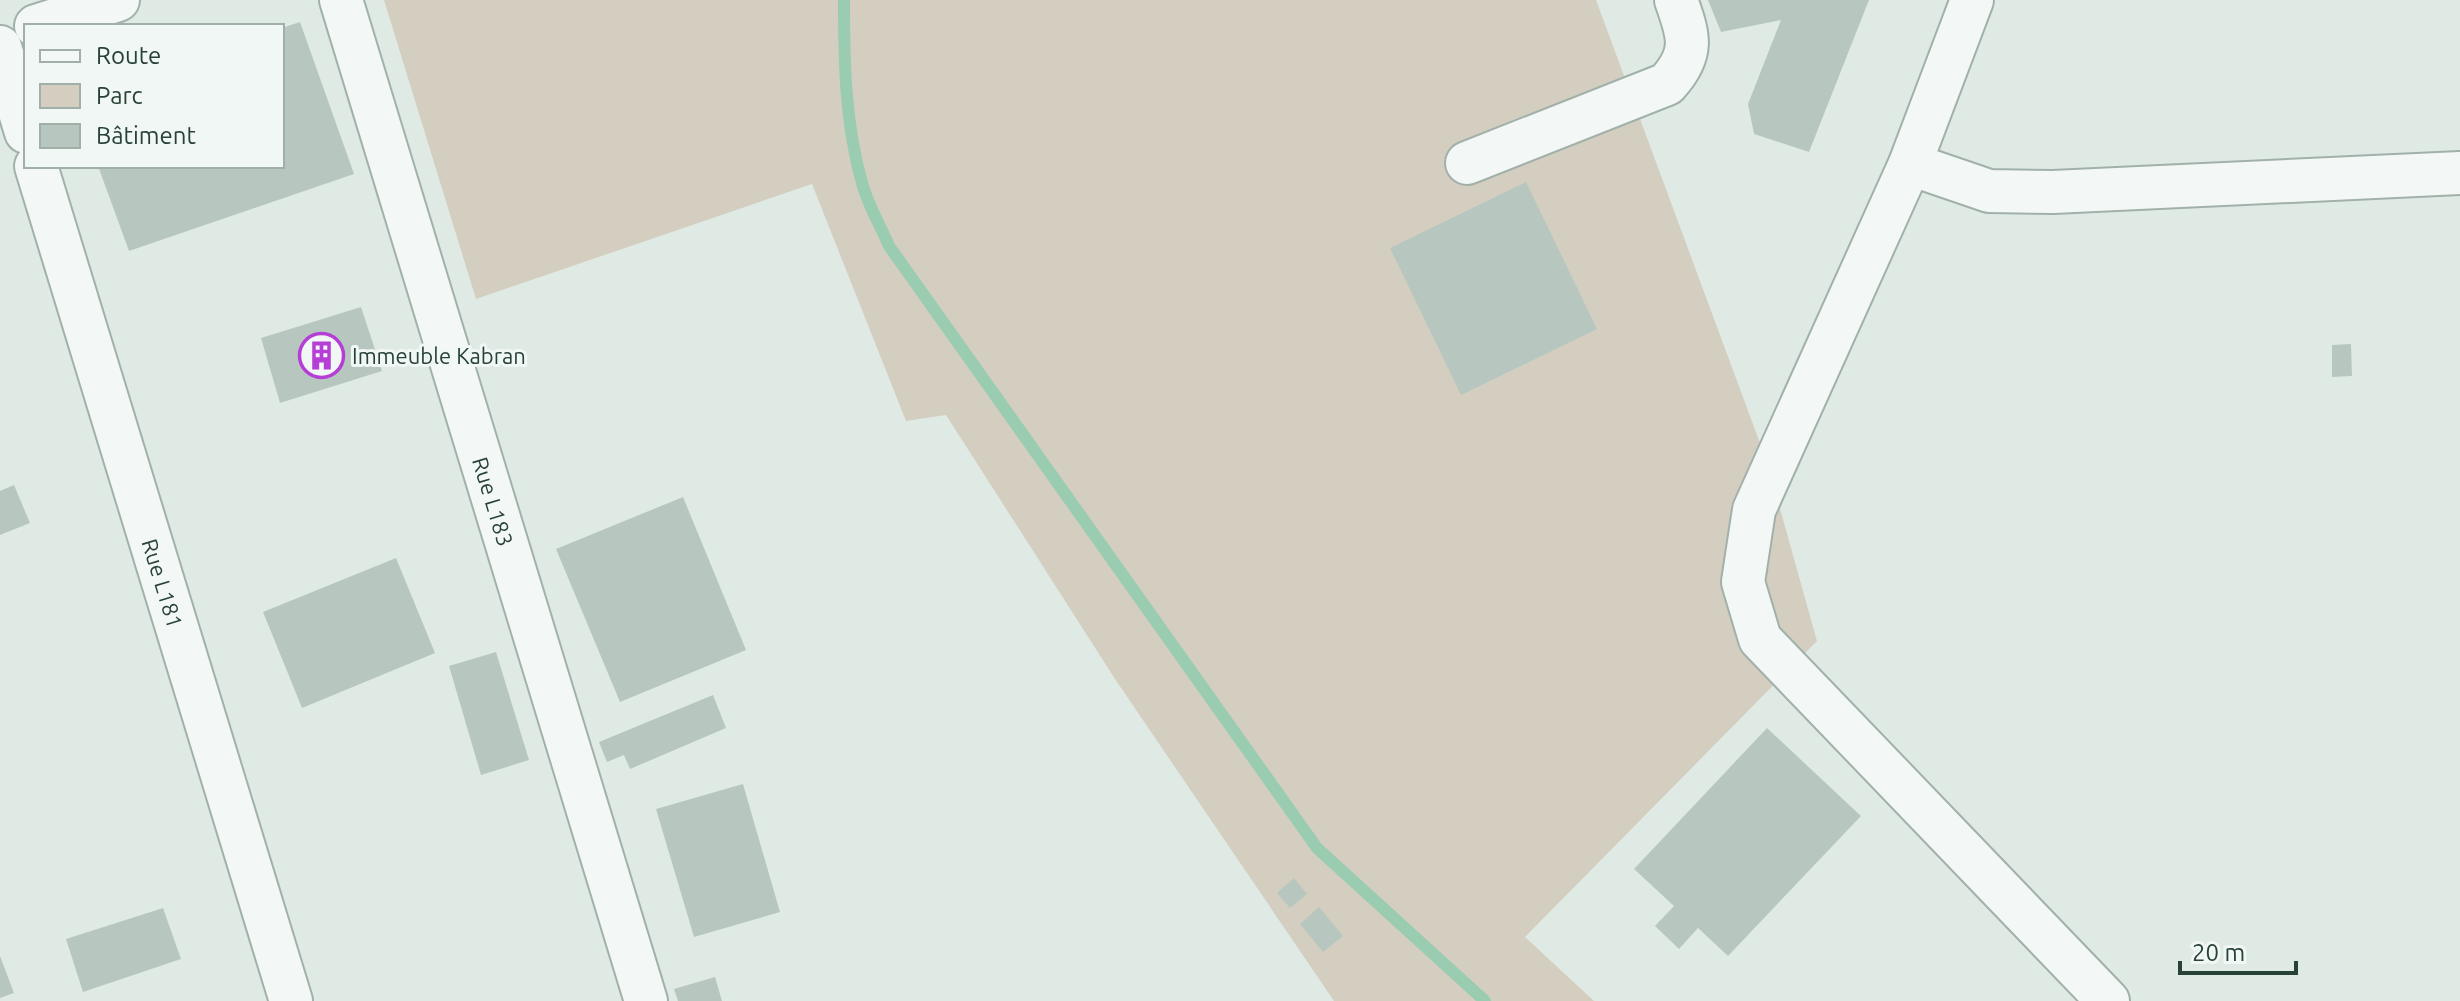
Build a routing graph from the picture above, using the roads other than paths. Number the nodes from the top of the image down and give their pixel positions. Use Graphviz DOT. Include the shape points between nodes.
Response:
graph roads {
  1 [pos="118,0"];
  2 [pos="341,0"];
  3 [pos="1676,0"];
  4 [pos="1972,0"];
  5 [pos="42,24"];
  6 [pos="24,30"];
  7 [pos="0,37"];
  8 [pos="0,47"];
  9 [pos="24,125"];
  10 [pos="1467,163"];
  11 [pos="1910,164"];
  12 [pos="37,168"];
  13 [pos="2460,173"];
  14 [pos="291,1001"];
  15 [pos="646,1001"];
  16 [pos="2108,1001"];
  1 -- 5 [label="street"];
  2 -- 15 [label="street, Rue L183"];
  3 -- 10 [label="street" via="1689,37 1680,70 1667,84"];
  4 -- 11 [label="street"];
  6 -- 7 [label="street"];
  8 -- 9 [label="street"];
  11 -- 13 [label="street" via="1989,191"];
  11 -- 16 [label="street" via="1754,510 1743,582 1760,639"];
  12 -- 14 [label="street, Rue L181"];
}
